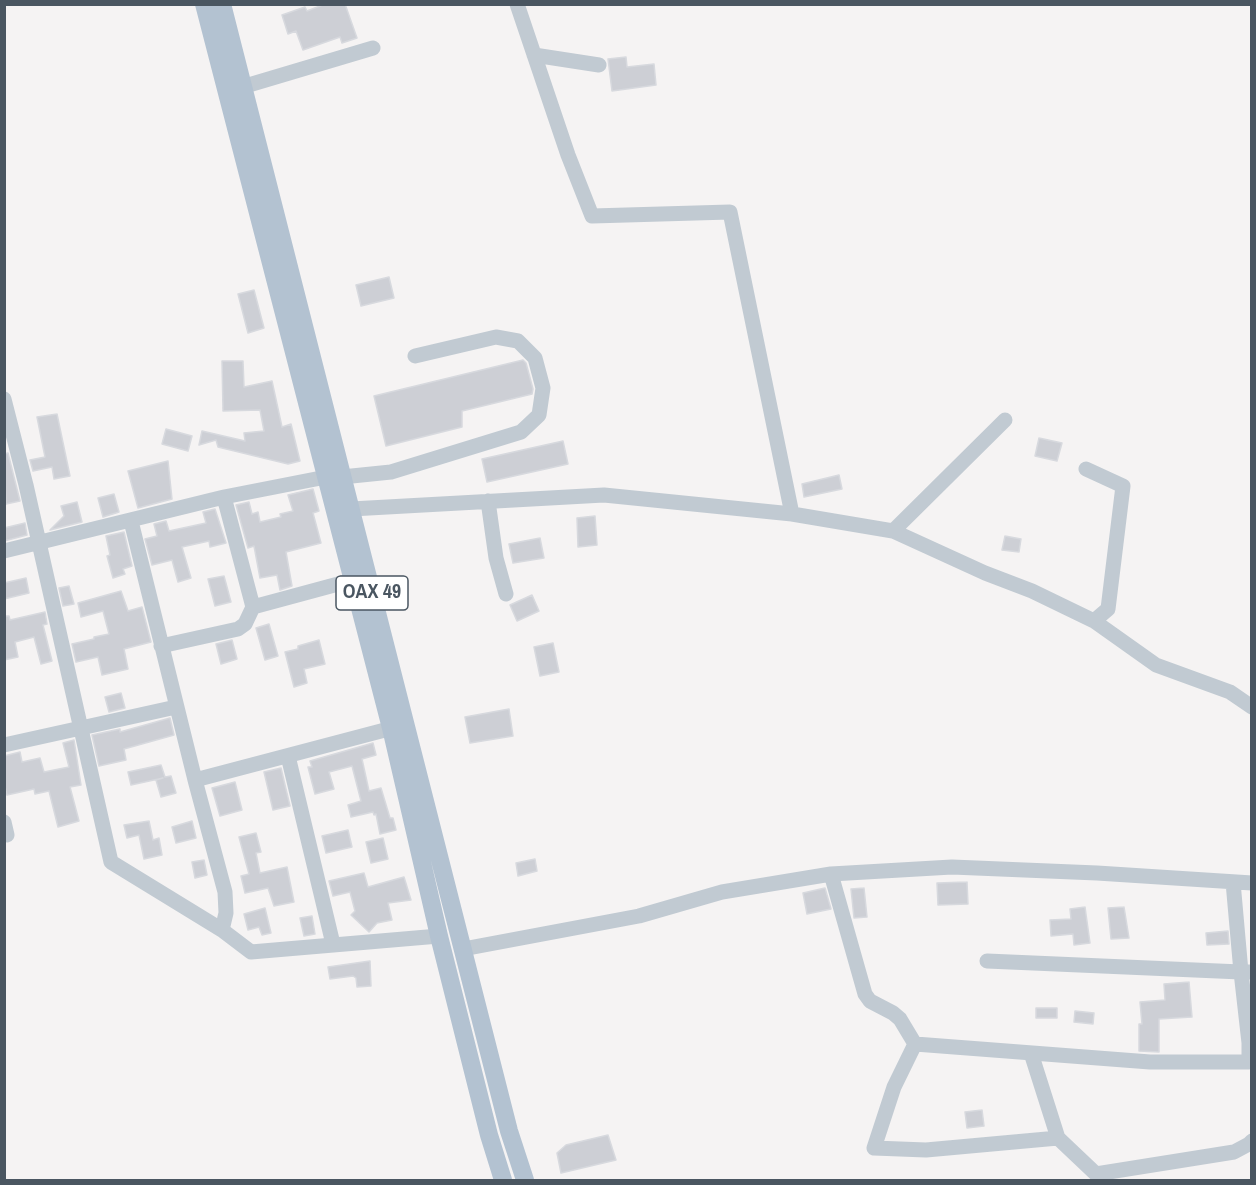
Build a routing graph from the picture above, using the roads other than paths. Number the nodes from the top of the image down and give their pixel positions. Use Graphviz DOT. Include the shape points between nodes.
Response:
graph roads {
  1 [pos="204,4"];
  2 [pos="222,4"];
  3 [pos="517,4"];
  4 [pos="373,48"];
  5 [pos="534,55"];
  6 [pos="599,65"];
  7 [pos="242,87"];
  8 [pos="415,356"];
  9 [pos="4,399"];
  10 [pos="1005,420"];
  11 [pos="1086,470"];
  12 [pos="334,477"];
  13 [pos="224,497"];
  14 [pos="488,501"];
  15 [pos="351,508"];
  16 [pos="792,514"];
  17 [pos="131,521"];
  18 [pos="894,531"];
  19 [pos="39,542"];
  20 [pos="4,551"];
  21 [pos="353,580"];
  22 [pos="506,594"];
  23 [pos="254,607"];
  24 [pos="1094,621"];
  25 [pos="161,646"];
  26 [pos="177,707"];
  27 [pos="1251,707"];
  28 [pos="398,726"];
  29 [pos="82,727"];
  30 [pos="4,745"];
  31 [pos="288,756"];
  32 [pos="195,780"];
  33 [pos="831,874"];
  34 [pos="1233,882"];
  35 [pos="1251,883"];
  36 [pos="222,930"];
  37 [pos="439,936"];
  38 [pos="333,944"];
  39 [pos="463,949"];
  40 [pos="987,960"];
  41 [pos="1246,972"];
  42 [pos="1250,1043"];
  43 [pos="915,1044"];
  44 [pos="1030,1053"];
  45 [pos="490,1057"];
  46 [pos="470,1061"];
  47 [pos="1250,1068"];
  48 [pos="509,1131"];
  49 [pos="489,1135"];
  50 [pos="1058,1138"];
  51 [pos="1251,1141"];
  52 [pos="503,1180"];
  53 [pos="525,1180"];
  1 -- 12 [label="main road, OAX 49"];
  2 -- 7 [label="main road, OAX 49"];
  3 -- 5 [label="street"];
  4 -- 7 [label="street"];
  5 -- 6 [label="street"];
  5 -- 16 [label="street" via="592,216 730,212"];
  7 -- 12 [label="main road, OAX 49"];
  8 -- 12 [label="street" via="496,337 518,341 535,358 543,388 539,415 521,432 391,472"];
  9 -- 19 [label="street"];
  10 -- 18 [label="street"];
  11 -- 24 [label="street" via="1123,486 1108,609"];
  12 -- 13 [label="street"];
  12 -- 15 [label="main road, OAX 49"];
  12 -- 21 [label="main road, OAX 49"];
  13 -- 17 [label="street"];
  13 -- 23 [label="street"];
  14 -- 15 [label="street"];
  14 -- 16 [label="street" via="604,495"];
  14 -- 22 [label="street"];
  15 -- 28 [label="main road, OAX 49"];
  16 -- 18 [label="street"];
  17 -- 19 [label="street"];
  17 -- 25 [label="street"];
  18 -- 24 [label="street"];
  19 -- 20 [label="street"];
  19 -- 29 [label="street"];
  21 -- 23 [label="street"];
  21 -- 28 [label="main road, OAX 49"];
  23 -- 25 [label="street" via="238,629"];
  24 -- 27 [label="street" via="1156,666 1230,692"];
  25 -- 26 [label="street"];
  26 -- 29 [label="street"];
  26 -- 32 [label="street"];
  28 -- 31 [label="street"];
  28 -- 37 [label="main road, OAX 49"];
  28 -- 39 [label="main road, OAX 49"];
  29 -- 30 [label="street"];
  29 -- 36 [label="street" via="111,862"];
  31 -- 32 [label="street"];
  31 -- 38 [label="street"];
  32 -- 36 [label="street" via="225,892"];
  33 -- 34 [label="street" via="952,867"];
  33 -- 39 [label="street" via="722,892 639,916"];
  33 -- 43 [label="street" via="865,994 900,1019"];
  34 -- 35 [label="street"];
  34 -- 41 [label="street"];
  36 -- 38 [label="street" via="251,952"];
  37 -- 38 [label="street"];
  37 -- 46 [label="main road, OAX 49"];
  39 -- 45 [label="main road, OAX 49"];
  40 -- 41 [label="street"];
  41 -- 42 [label="street"];
  42 -- 47 [label="street"];
  43 -- 44 [label="street"];
  43 -- 50 [label="street" via="894,1087 874,1148 961,1149"];
  44 -- 47 [label="street"];
  44 -- 50 [label="street"];
  45 -- 46 [label="main road"];
  45 -- 48 [label="main road, OAX 49"];
  46 -- 49 [label="main road, OAX 49"];
  48 -- 49 [label="main road"];
  48 -- 53 [label="main road, OAX 49"];
  49 -- 52 [label="main road, OAX 49"];
  50 -- 51 [label="street" via="1096,1174 1234,1152"];
}
